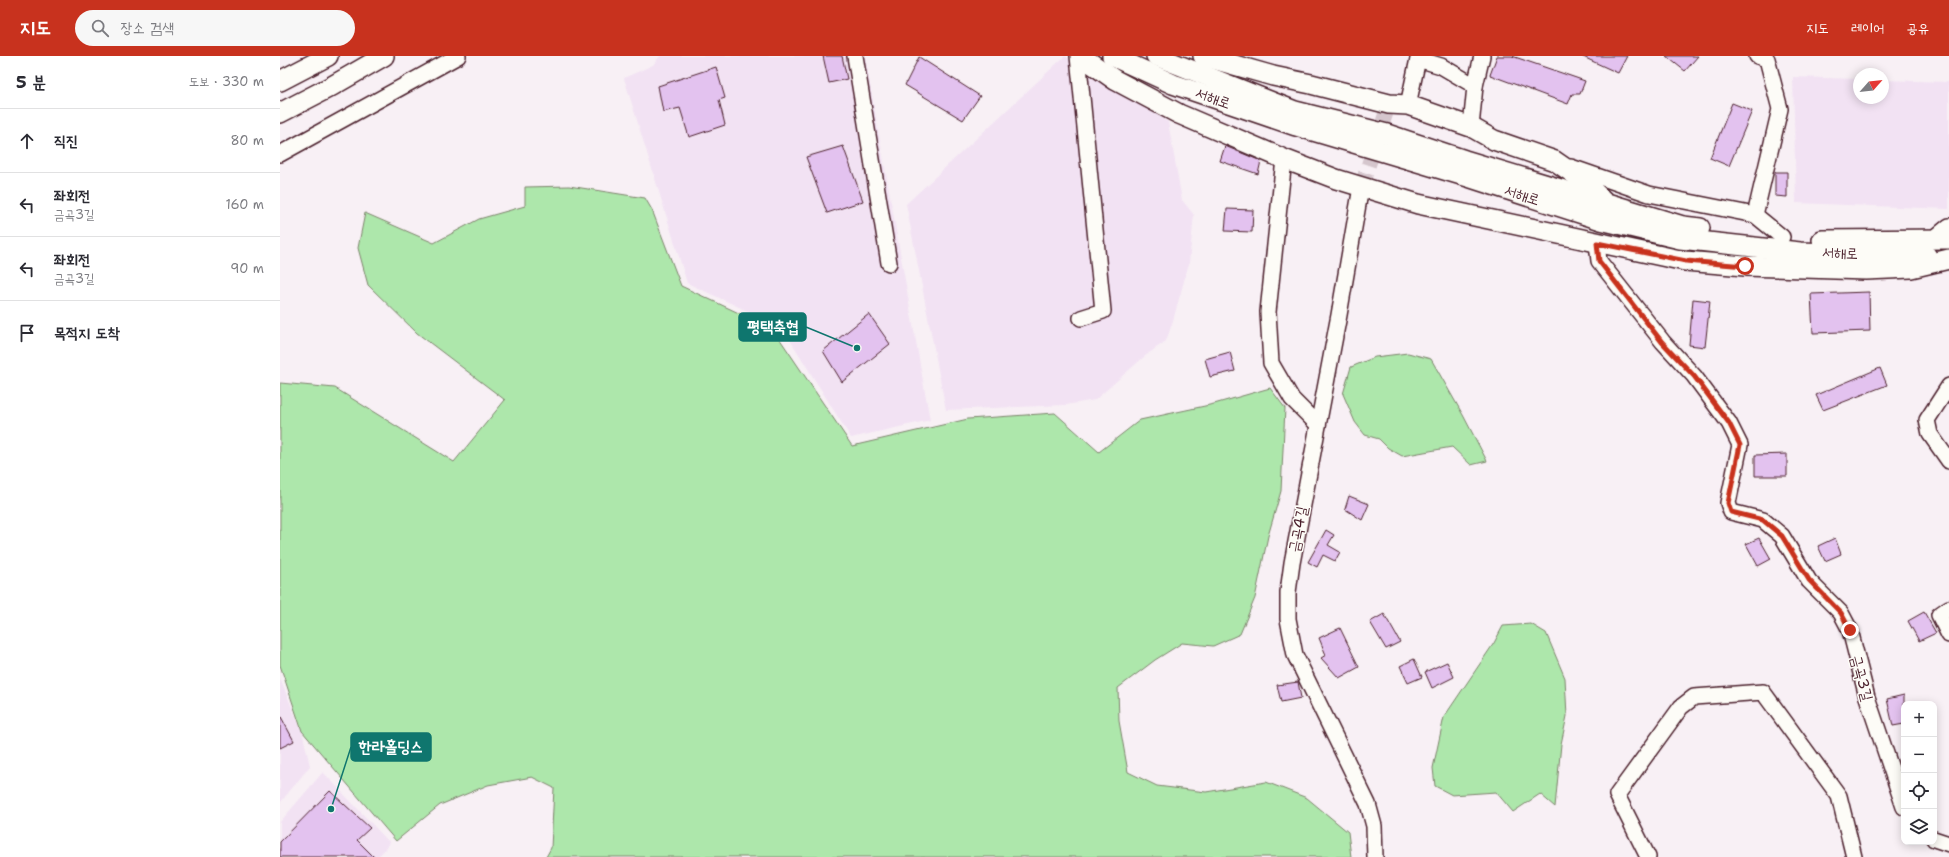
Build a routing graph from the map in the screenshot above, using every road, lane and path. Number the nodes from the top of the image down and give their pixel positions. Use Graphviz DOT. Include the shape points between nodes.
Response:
graph roads {
  1 [pos="320,56"];
  2 [pos="328,56"];
  3 [pos="371,56"];
  4 [pos="384,56"];
  5 [pos="458,56"];
  6 [pos="855,56"];
  7 [pos="1079,56"];
  8 [pos="1112,56"];
  9 [pos="1156,56"];
  10 [pos="1203,56"];
  11 [pos="1482,56"];
  12 [pos="1764,57"];
  13 [pos="280,70"];
  14 [pos="280,81"];
  15 [pos="1475,86"];
  16 [pos="280,99"];
  17 [pos="1408,106"];
  18 [pos="280,113"];
  19 [pos="1471,127"];
  20 [pos="280,154"];
  21 [pos="1284,160"];
  22 [pos="1555,161"];
  23 [pos="1361,187"];
  24 [pos="1607,204"];
  25 [pos="1755,215"];
  26 [pos="1949,226"];
  27 [pos="1782,237"];
  28 [pos="1941,239"];
  29 [pos="1597,243"];
  30 [pos="1949,258"];
  31 [pos="889,263"];
  32 [pos="1082,318"];
  33 [pos="1949,386"];
  34 [pos="1318,425"];
  35 [pos="1949,461"];
  36 [pos="1949,608"];
  37 [pos="1949,635"];
  38 [pos="1901,798"];
  39 [pos="1937,840"];
  40 [pos="1949,844"];
  41 [pos="1375,857"];
  42 [pos="1648,857"];
  43 [pos="1854,857"];
  1 -- 13 [label="main road"];
  2 -- 14 [label="main road"];
  3 -- 16 [label="main road"];
  4 -- 18 [label="main road"];
  5 -- 20 [label="street"];
  6 -- 31 [label="street"];
  7 -- 21 [label="main road" via="1115,80 1179,114"];
  7 -- 32 [label="street" via="1103,311"];
  8 -- 30 [label="main road, 서해로" via="1173,84 1296,126 1472,178 1608,222 1680,239 1800,252"];
  9 -- 24 [label="main road, 서해로" via="1295,111 1387,134"];
  10 -- 17 [label="main road" via="1273,76 1389,104"];
  11 -- 15 [label="street"];
  12 -- 25 [label="street" via="1780,109"];
  15 -- 17 [label="street" via="1441,66 1418,59"];
  15 -- 19 [label="street"];
  17 -- 19 [label="main road"];
  19 -- 22 [label="main road" via="1494,140"];
  21 -- 23 [label="main road"];
  21 -- 34 [label="street" via="1268,312 1271,363 1292,399"];
  22 -- 24 [label="main road"];
  22 -- 25 [label="street" via="1649,194"];
  23 -- 29 [label="main road" via="1418,204"];
  23 -- 34 [label="street, 금곡4길"];
  24 -- 27 [label="main road, 서해로" via="1683,226"];
  25 -- 27 [label="street"];
  26 -- 28 [label="street"];
  27 -- 28 [label="main road, 서해로" via="1816,240"];
  29 -- 30 [label="main road" via="1686,261 1745,266 1866,270 1911,268"];
  29 -- 38 [label="street, 금곡3길" via="1599,261 1662,342 1694,376 1729,423 1740,445 1728,503 1731,512 1763,520 1782,536 1809,580 1841,613 1850,630 1866,697"];
  33 -- 35 [label="street" via="1927,420 1930,434"];
  34 -- 41 [label="street, 금곡4길" via="1292,563 1288,619 1295,655 1368,804 1374,826"];
  36 -- 37 [label="street" via="1939,615"];
  39 -- 40 [label="street"];
  42 -- 43 [label="street" via="1616,795 1681,708 1694,697 1763,692 1839,796"];
}
